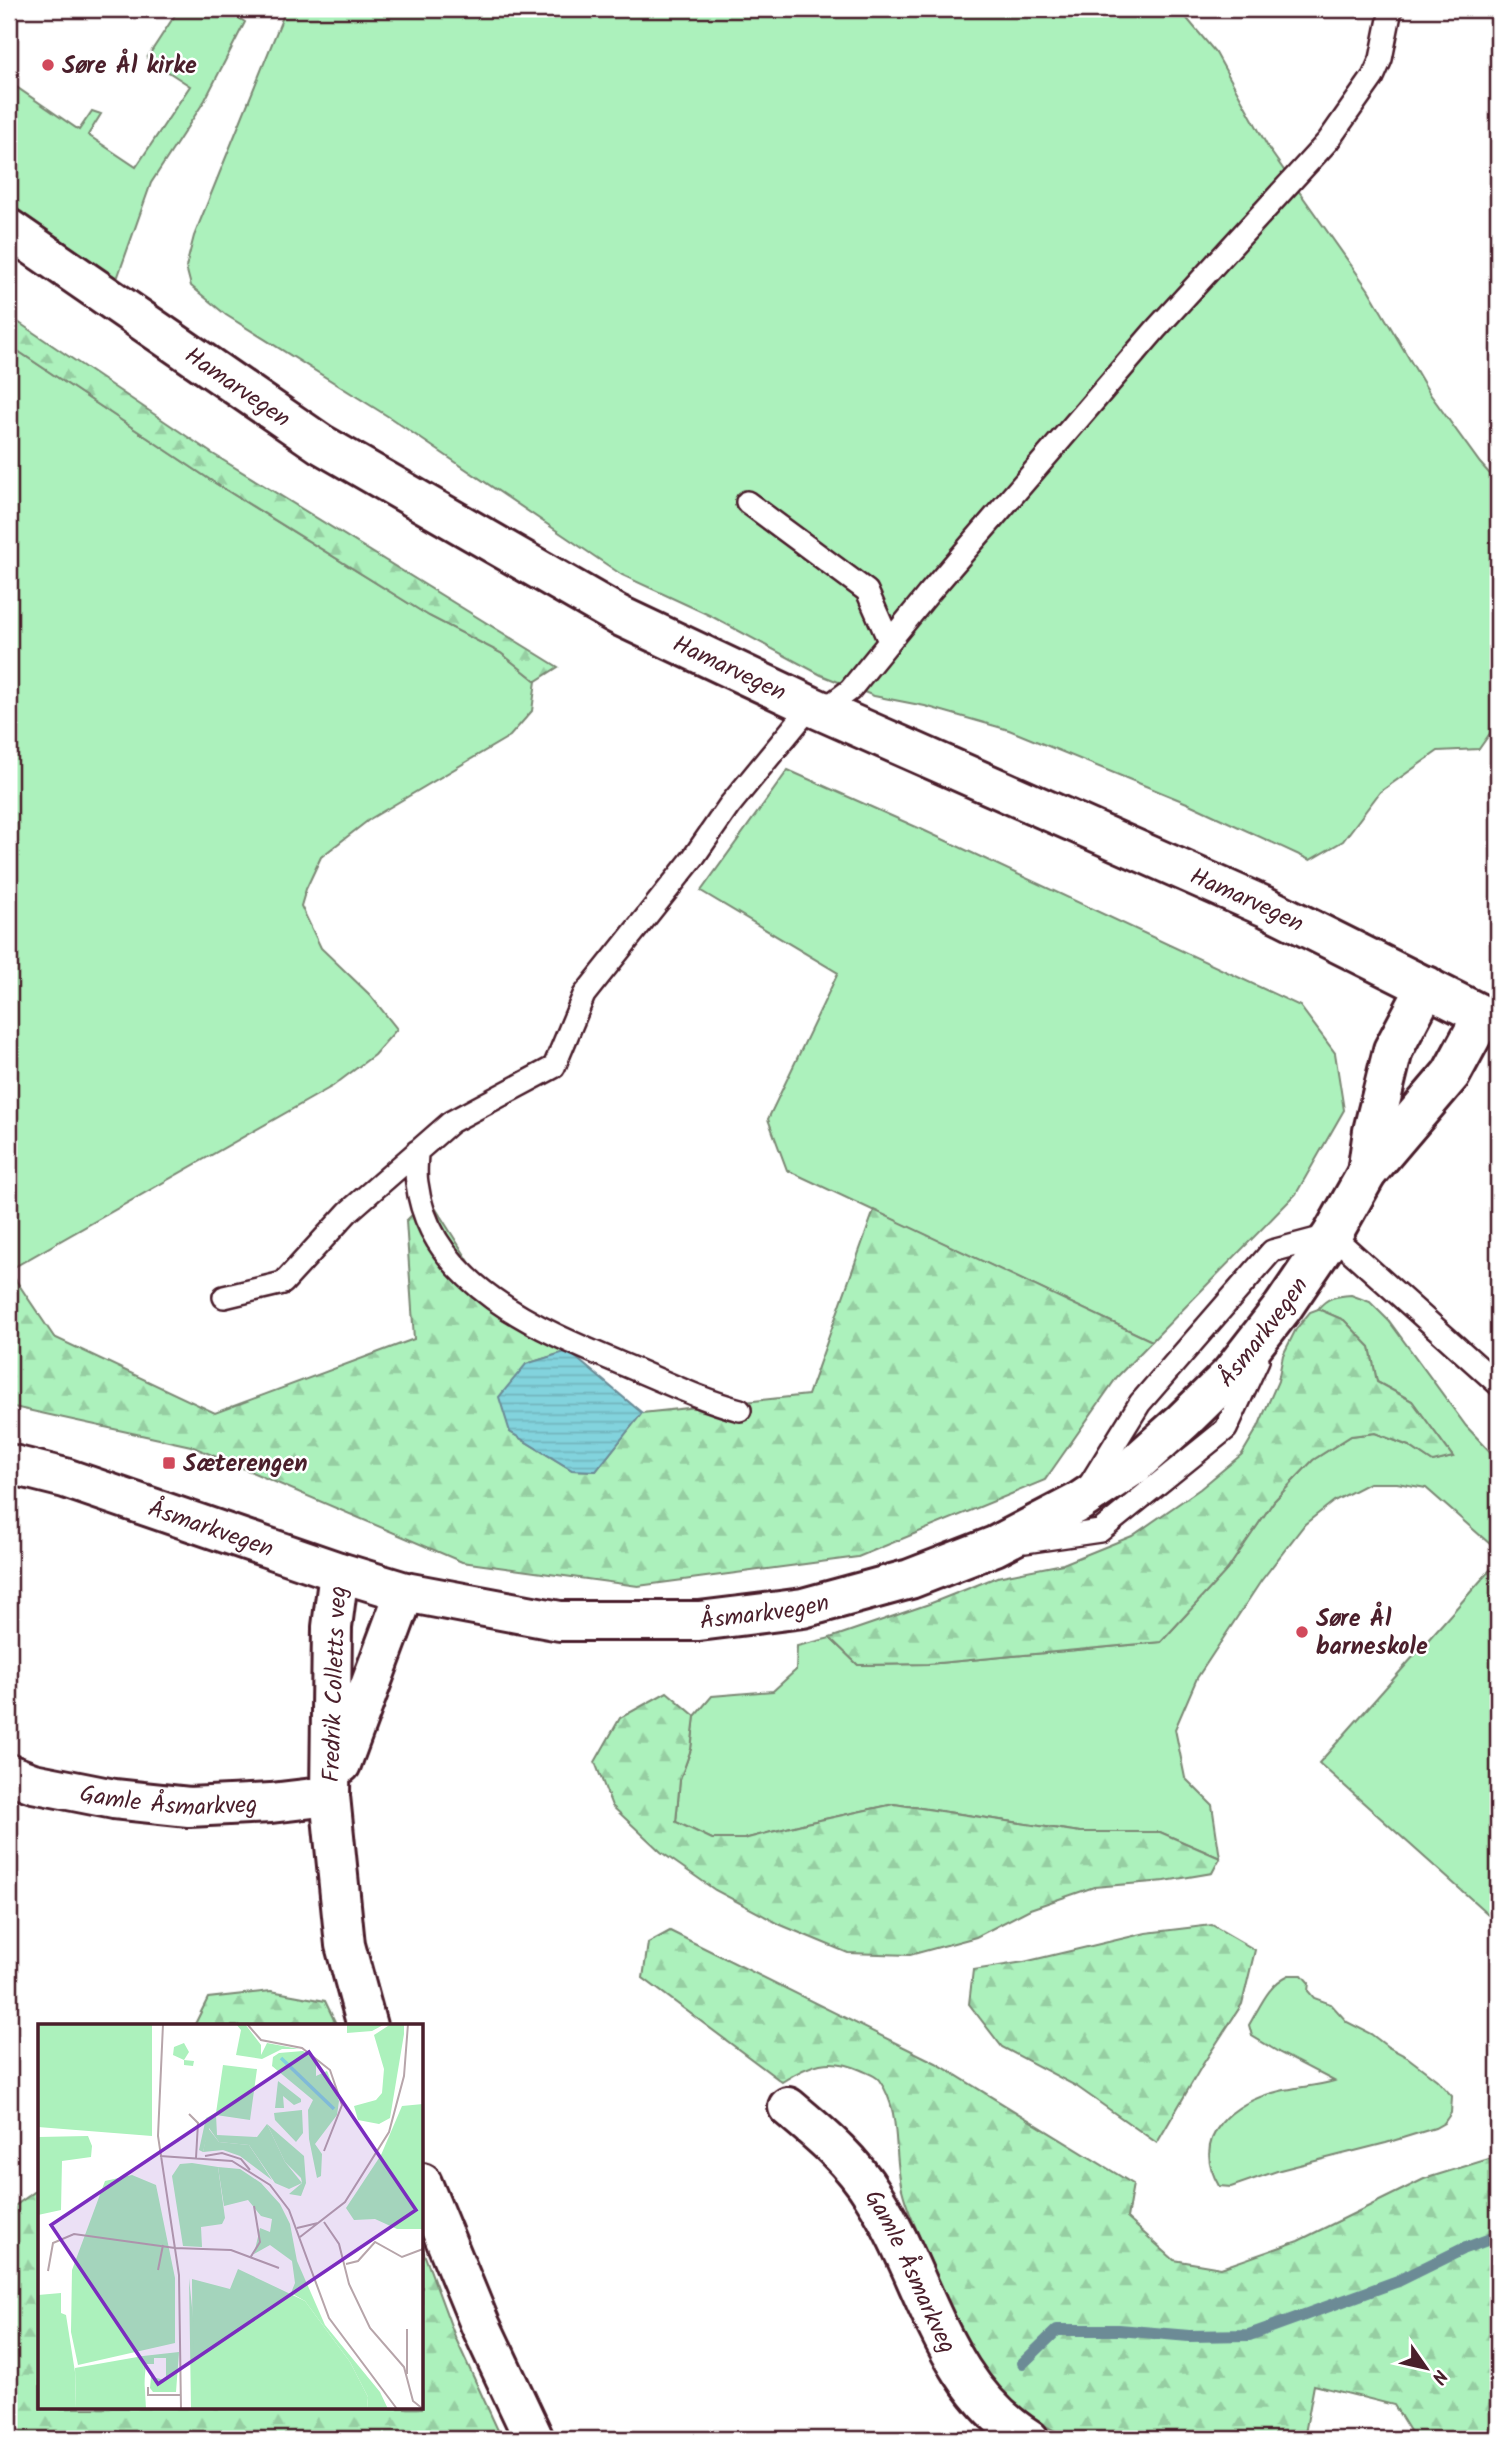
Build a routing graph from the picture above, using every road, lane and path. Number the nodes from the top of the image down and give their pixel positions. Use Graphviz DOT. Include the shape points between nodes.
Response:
graph roads {
  1 [pos="1391,9"];
  2 [pos="9,229"];
  3 [pos="747,502"];
  4 [pos="889,641"];
  5 [pos="811,706"];
  6 [pos="1427,986"];
  7 [pos="1491,1019"];
  8 [pos="418,1151"];
  9 [pos="1367,1173"];
  10 [pos="1332,1235"];
  11 [pos="223,1297"];
  12 [pos="1283,1307"];
  13 [pos="1498,1384"];
  14 [pos="740,1410"];
  15 [pos="9,1464"];
  16 [pos="1079,1502"];
  17 [pos="995,1546"];
  18 [pos="339,1572"];
  19 [pos="405,1592"];
  20 [pos="9,1774"];
  21 [pos="330,1796"];
  22 [pos="366,2024"];
  23 [pos="788,2107"];
  24 [pos="424,2188"];
  25 [pos="534,2439"];
  26 [pos="1029,2439"];
  1 -- 4 [label="lane" via="1373,77 1328,141 1156,329"];
  2 -- 5 [label="main road, Hamarvegen" via="321,444 618,615"];
  3 -- 4 [label="lane" via="867,592"];
  4 -- 5 [label="lane" via="850,690 834,702"];
  5 -- 6 [label="main road, Hamarvegen" via="1266,907"];
  5 -- 8 [label="lane" via="584,995 554,1067 451,1122"];
  6 -- 7 [label="main road, Hamarvegen"];
  6 -- 9 [label="main road, Åsmarkvegen" via="1393,1051"];
  7 -- 9 [label="main road, Åsmarkvegen"];
  8 -- 11 [label="lane" via="348,1212 283,1283"];
  8 -- 14 [label="lane" via="416,1182 427,1222 445,1252 480,1288 555,1336"];
  9 -- 10 [label="main road, Åsmarkvegen"];
  10 -- 12 [label="main road, Åsmarkvegen"];
  10 -- 13 [label="lane"];
  10 -- 16 [label="lane" via="1272,1251 1140,1403"];
  12 -- 16 [label="main road, Åsmarkvegen" via="1230,1375 1183,1421 1133,1466"];
  12 -- 17 [label="lane" via="1226,1429 1100,1531"];
  15 -- 18 [label="main road, Åsmarkvegen" via="65,1478"];
  16 -- 17 [label="main road, Åsmarkvegen"];
  17 -- 19 [label="main road, Åsmarkvegen" via="910,1579 803,1608 699,1621 559,1621"];
  18 -- 19 [label="main road, Åsmarkvegen"];
  18 -- 21 [label="main road, Fredrik Colletts veg" via="332,1627"];
  19 -- 21 [label="main road, Fredrik Colletts veg"];
  20 -- 21 [label="main road, Gamle Åsmarkveg" via="114,1799 189,1807"];
  21 -- 22 [label="main road, Fredrik Colletts veg" via="345,1945"];
  23 -- 26 [label="main road, Gamle Åsmarkveg" via="836,2146 873,2195 954,2362 980,2399"];
  24 -- 25 [label="main road"];
}
